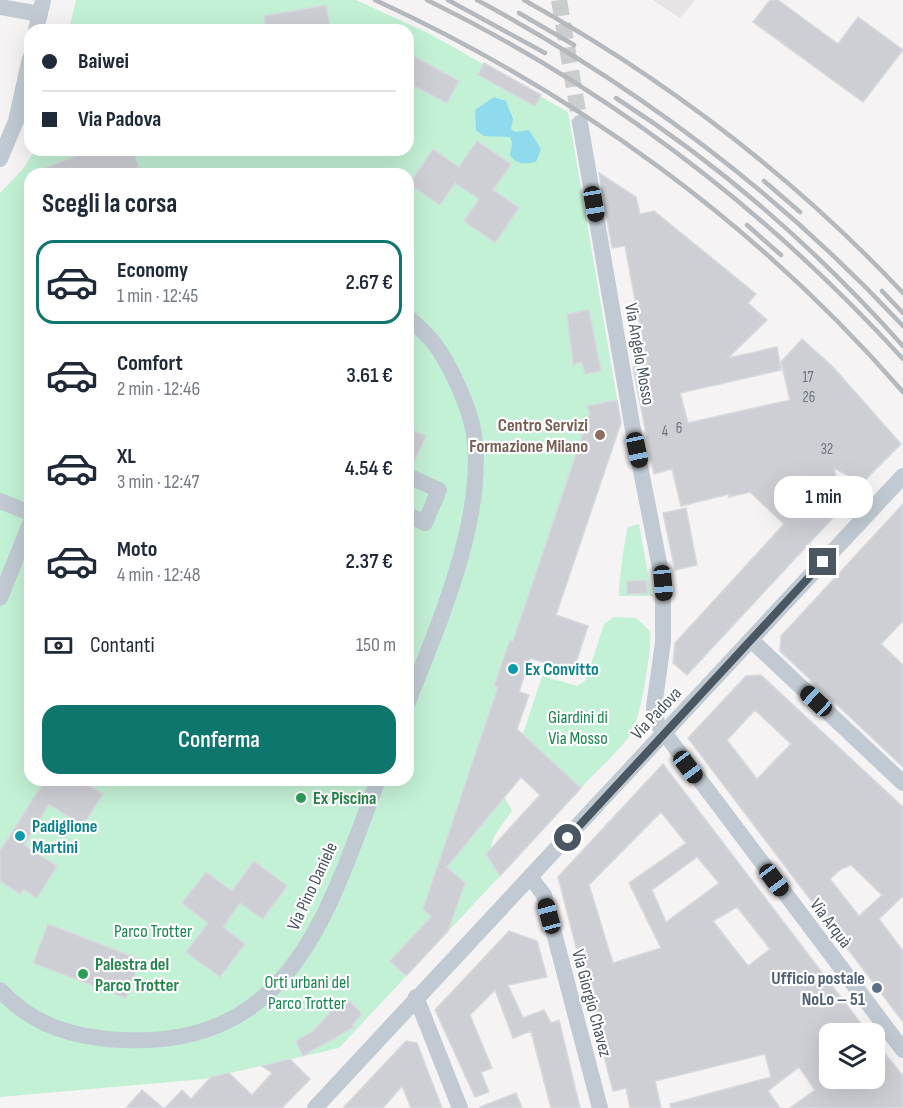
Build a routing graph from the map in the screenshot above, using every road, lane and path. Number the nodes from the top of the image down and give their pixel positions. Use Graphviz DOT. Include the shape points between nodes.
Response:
graph roads {
  1 [pos="0,7"];
  2 [pos="40,15"];
  3 [pos="24,87"];
  4 [pos="580,123"];
  5 [pos="0,159"];
  6 [pos="414,322"];
  7 [pos="903,476"];
  8 [pos="414,479"];
  9 [pos="0,501"];
  10 [pos="24,511"];
  11 [pos="414,518"];
  12 [pos="24,539"];
  13 [pos="0,598"];
  14 [pos="751,640"];
  15 [pos="414,672"];
  16 [pos="663,734"];
  17 [pos="903,783"];
  18 [pos="376,786"];
  19 [pos="531,878"];
  20 [pos="0,990"];
  21 [pos="416,996"];
  22 [pos="903,1050"];
  23 [pos="315,1108"];
  24 [pos="460,1108"];
  25 [pos="600,1108"];
  1 -- 2 [label="street"];
  3 -- 5 [label="street"];
  4 -- 16 [label="street, Via Angelo Mosso" via="663,583 664,636 654,707"];
  6 -- 15 [label="street" via="434,343 465,406 474,433 477,470 449,601"];
  7 -- 14 [label="street, Via Padova"];
  8 -- 11 [label="street" via="439,490 424,523"];
  9 -- 10 [label="street"];
  12 -- 13 [label="street"];
  14 -- 16 [label="street, Via Padova"];
  14 -- 17 [label="street"];
  16 -- 19 [label="street, Via Padova"];
  16 -- 22 [label="street, Via Arquà"];
  18 -- 20 [label="street, Via Pino Daniele" via="318,928 286,976 249,1010 202,1031 165,1038 98,1039 44,1024"];
  19 -- 21 [label="street, Via Padova"];
  19 -- 25 [label="street, Via Giorgio Chavez" via="544,895"];
  21 -- 23 [label="street, Via Padova"];
  21 -- 24 [label="street"];
}
